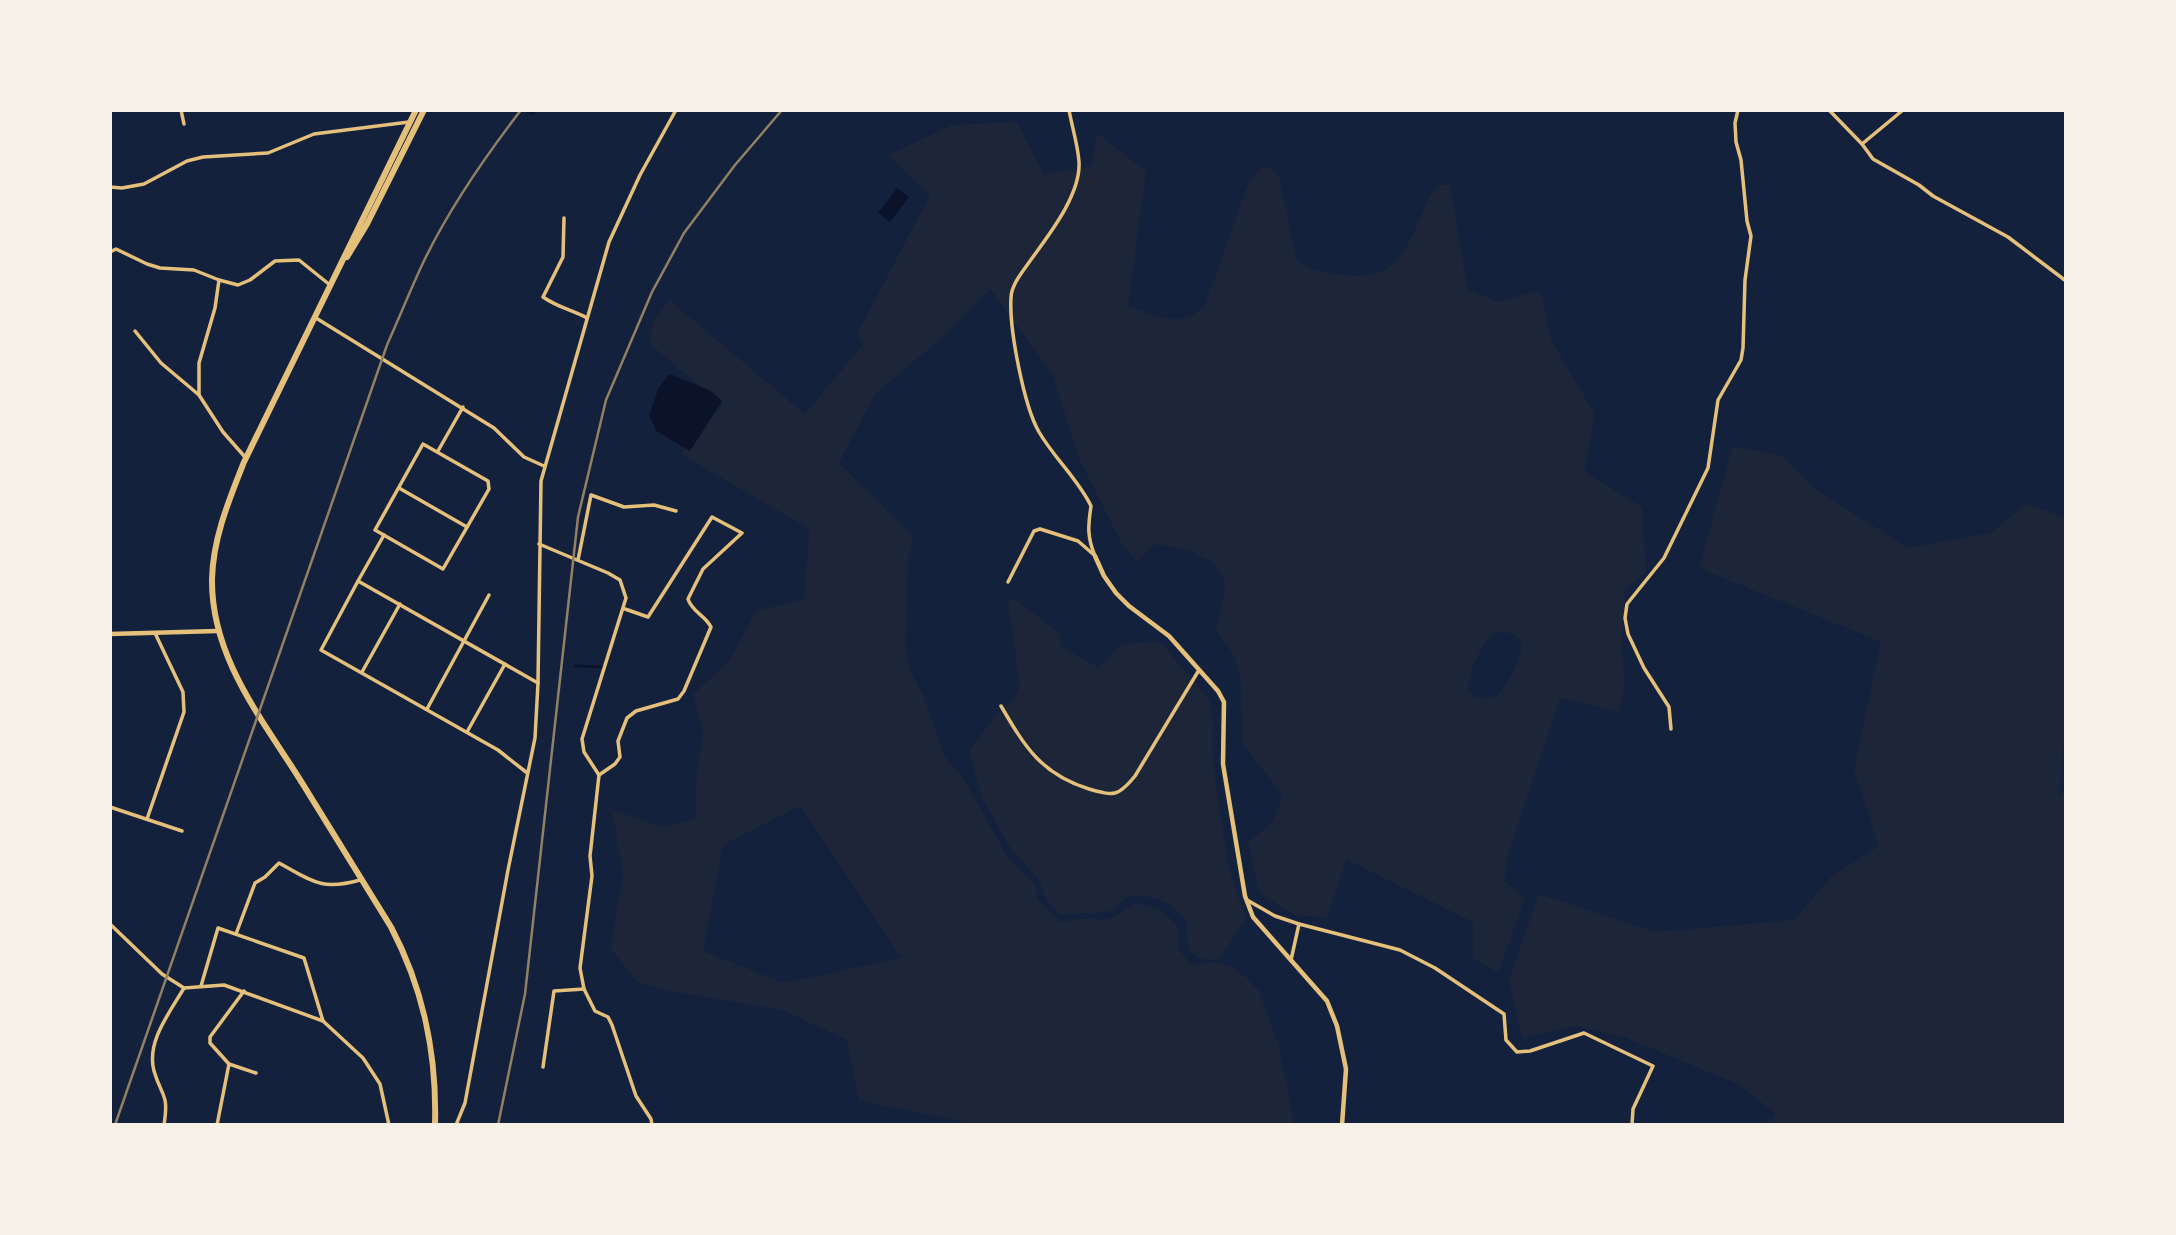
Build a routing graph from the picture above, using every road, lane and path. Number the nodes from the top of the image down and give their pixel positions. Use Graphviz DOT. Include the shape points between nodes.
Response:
graph roads {
  1 [pos="181,110"];
  2 [pos="416,110"];
  3 [pos="424,110"];
  4 [pos="676,110"];
  5 [pos="1069,110"];
  6 [pos="1738,110"];
  7 [pos="1829,110"];
  8 [pos="1903,110"];
  9 [pos="411,122"];
  10 [pos="184,124"];
  11 [pos="1862,144"];
  12 [pos="110,187"];
  13 [pos="564,218"];
  14 [pos="110,252"];
  15 [pos="335,278"];
  16 [pos="219,280"];
  17 [pos="2066,281"];
  18 [pos="332,286"];
  19 [pos="316,318"];
  20 [pos="587,318"];
  21 [pos="135,331"];
  22 [pos="200,395"];
  23 [pos="463,407"];
  24 [pos="438,452"];
  25 [pos="246,459"];
  26 [pos="544,466"];
  27 [pos="399,488"];
  28 [pos="676,511"];
  29 [pos="467,527"];
  30 [pos="384,535"];
  31 [pos="539,544"];
  32 [pos="1095,556"];
  33 [pos="578,560"];
  34 [pos="358,581"];
  35 [pos="1008,582"];
  36 [pos="489,595"];
  37 [pos="400,604"];
  38 [pos="624,609"];
  39 [pos="217,631"];
  40 [pos="155,633"];
  41 [pos="110,634"];
  42 [pos="464,641"];
  43 [pos="505,664"];
  44 [pos="1199,670"];
  45 [pos="362,672"];
  46 [pos="538,683"];
  47 [pos="1001,706"];
  48 [pos="427,709"];
  49 [pos="1671,729"];
  50 [pos="467,732"];
  51 [pos="526,772"];
  52 [pos="599,775"];
  53 [pos="110,807"];
  54 [pos="147,819"];
  55 [pos="182,831"];
  56 [pos="362,880"];
  57 [pos="1247,900"];
  58 [pos="110,924"];
  59 [pos="1299,924"];
  60 [pos="236,934"];
  61 [pos="1291,960"];
  62 [pos="201,986"];
  63 [pos="184,988"];
  64 [pos="584,989"];
  65 [pos="244,991"];
  66 [pos="323,1021"];
  67 [pos="229,1064"];
  68 [pos="543,1067"];
  69 [pos="256,1073"];
  70 [pos="164,1125"];
  71 [pos="216,1125"];
  72 [pos="389,1125"];
  73 [pos="435,1125"];
  74 [pos="456,1125"];
  75 [pos="652,1125"];
  76 [pos="1342,1125"];
  77 [pos="1632,1125"];
  1 -- 10 [label="street"];
  2 -- 9 [label="main road"];
  3 -- 15 [label="main road"];
  4 -- 20 [label="street" via="619,218"];
  5 -- 32 [label="street" via="1078,179 1010,295 1030,414 1091,506 1087,528"];
  6 -- 49 [label="street" via="1736,142 1751,236 1741,360 1718,400 1708,468 1664,558 1627,604 1625,618 1644,668 1670,707"];
  7 -- 11 [label="street"];
  8 -- 11 [label="street"];
  9 -- 12 [label="street" via="314,134 268,153 203,157 144,184"];
  9 -- 15 [label="main road"];
  11 -- 17 [label="street" via="1872,159 2008,237"];
  13 -- 20 [label="street" via="563,257 542,297"];
  14 -- 16 [label="street" via="116,249 146,264 194,270"];
  15 -- 18 [label="main road"];
  16 -- 18 [label="street" via="237,285 275,261 299,260"];
  16 -- 22 [label="street" via="199,363"];
  18 -- 19 [label="main road"];
  19 -- 23 [label="street"];
  19 -- 25 [label="main road"];
  20 -- 26 [label="street"];
  21 -- 22 [label="street" via="161,363"];
  22 -- 25 [label="street"];
  23 -- 24 [label="street"];
  23 -- 26 [label="street" via="524,457"];
  24 -- 27 [label="street" via="423,444"];
  24 -- 29 [label="street" via="488,481 489,489"];
  25 -- 39 [label="main road" via="221,521 215,550 212,580"];
  26 -- 31 [label="street"];
  27 -- 29 [label="street"];
  27 -- 30 [label="street" via="375,530"];
  28 -- 33 [label="street" via="654,505 624,507 591,495"];
  29 -- 30 [label="street" via="443,569"];
  30 -- 34 [label="street"];
  31 -- 33 [label="street"];
  31 -- 46 [label="street"];
  32 -- 35 [label="street" via="1077,541 1040,529 1034,531"];
  32 -- 44 [label="street" via="1116,593 1169,636"];
  33 -- 38 [label="street" via="620,580"];
  34 -- 37 [label="street"];
  34 -- 45 [label="street" via="321,650"];
  36 -- 42 [label="street"];
  37 -- 42 [label="street"];
  37 -- 45 [label="street"];
  38 -- 52 [label="street" via="582,739 584,752"];
  38 -- 52 [label="street" via="648,617 712,517 742,533 703,569 688,599 711,627 684,691 678,699 627,718 618,741 620,757"];
  39 -- 40 [label="street"];
  39 -- 56 [label="main road" via="251,704"];
  40 -- 41 [label="street"];
  40 -- 54 [label="street" via="183,692 184,712"];
  42 -- 43 [label="street"];
  42 -- 48 [label="street"];
  43 -- 46 [label="street"];
  43 -- 50 [label="street"];
  44 -- 47 [label="street" via="1135,776 1123,791 1111,795 1059,779 1024,745"];
  44 -- 57 [label="street" via="1224,702 1223,764"];
  45 -- 48 [label="street"];
  46 -- 51 [label="street" via="535,738"];
  48 -- 50 [label="street"];
  50 -- 51 [label="street"];
  51 -- 74 [label="street" via="465,1104"];
  52 -- 64 [label="street" via="580,968"];
  53 -- 54 [label="street"];
  54 -- 55 [label="street"];
  56 -- 60 [label="street" via="320,885 279,863 255,883"];
  56 -- 73 [label="main road" via="391,927 419,988 431,1041"];
  57 -- 59 [label="street"];
  57 -- 61 [label="street" via="1253,916"];
  58 -- 63 [label="street" via="162,974"];
  59 -- 61 [label="street"];
  59 -- 77 [label="street" via="1400,950 1435,968 1504,1014 1506,1040 1517,1052 1584,1033 1653,1066 1633,1109"];
  60 -- 62 [label="street" via="218,928"];
  60 -- 66 [label="street" via="304,958"];
  61 -- 76 [label="street" via="1327,1001 1337,1026 1346,1069"];
  62 -- 63 [label="street"];
  62 -- 65 [label="street" via="224,985"];
  63 -- 70 [label="street" via="153,1051 154,1070 167,1100"];
  64 -- 68 [label="street" via="554,991"];
  64 -- 75 [label="street" via="595,1011 608,1017 628,1076"];
  65 -- 66 [label="street"];
  65 -- 67 [label="street" via="210,1037"];
  66 -- 72 [label="street" via="363,1058 380,1084"];
  67 -- 69 [label="street"];
  67 -- 71 [label="street"];
}
